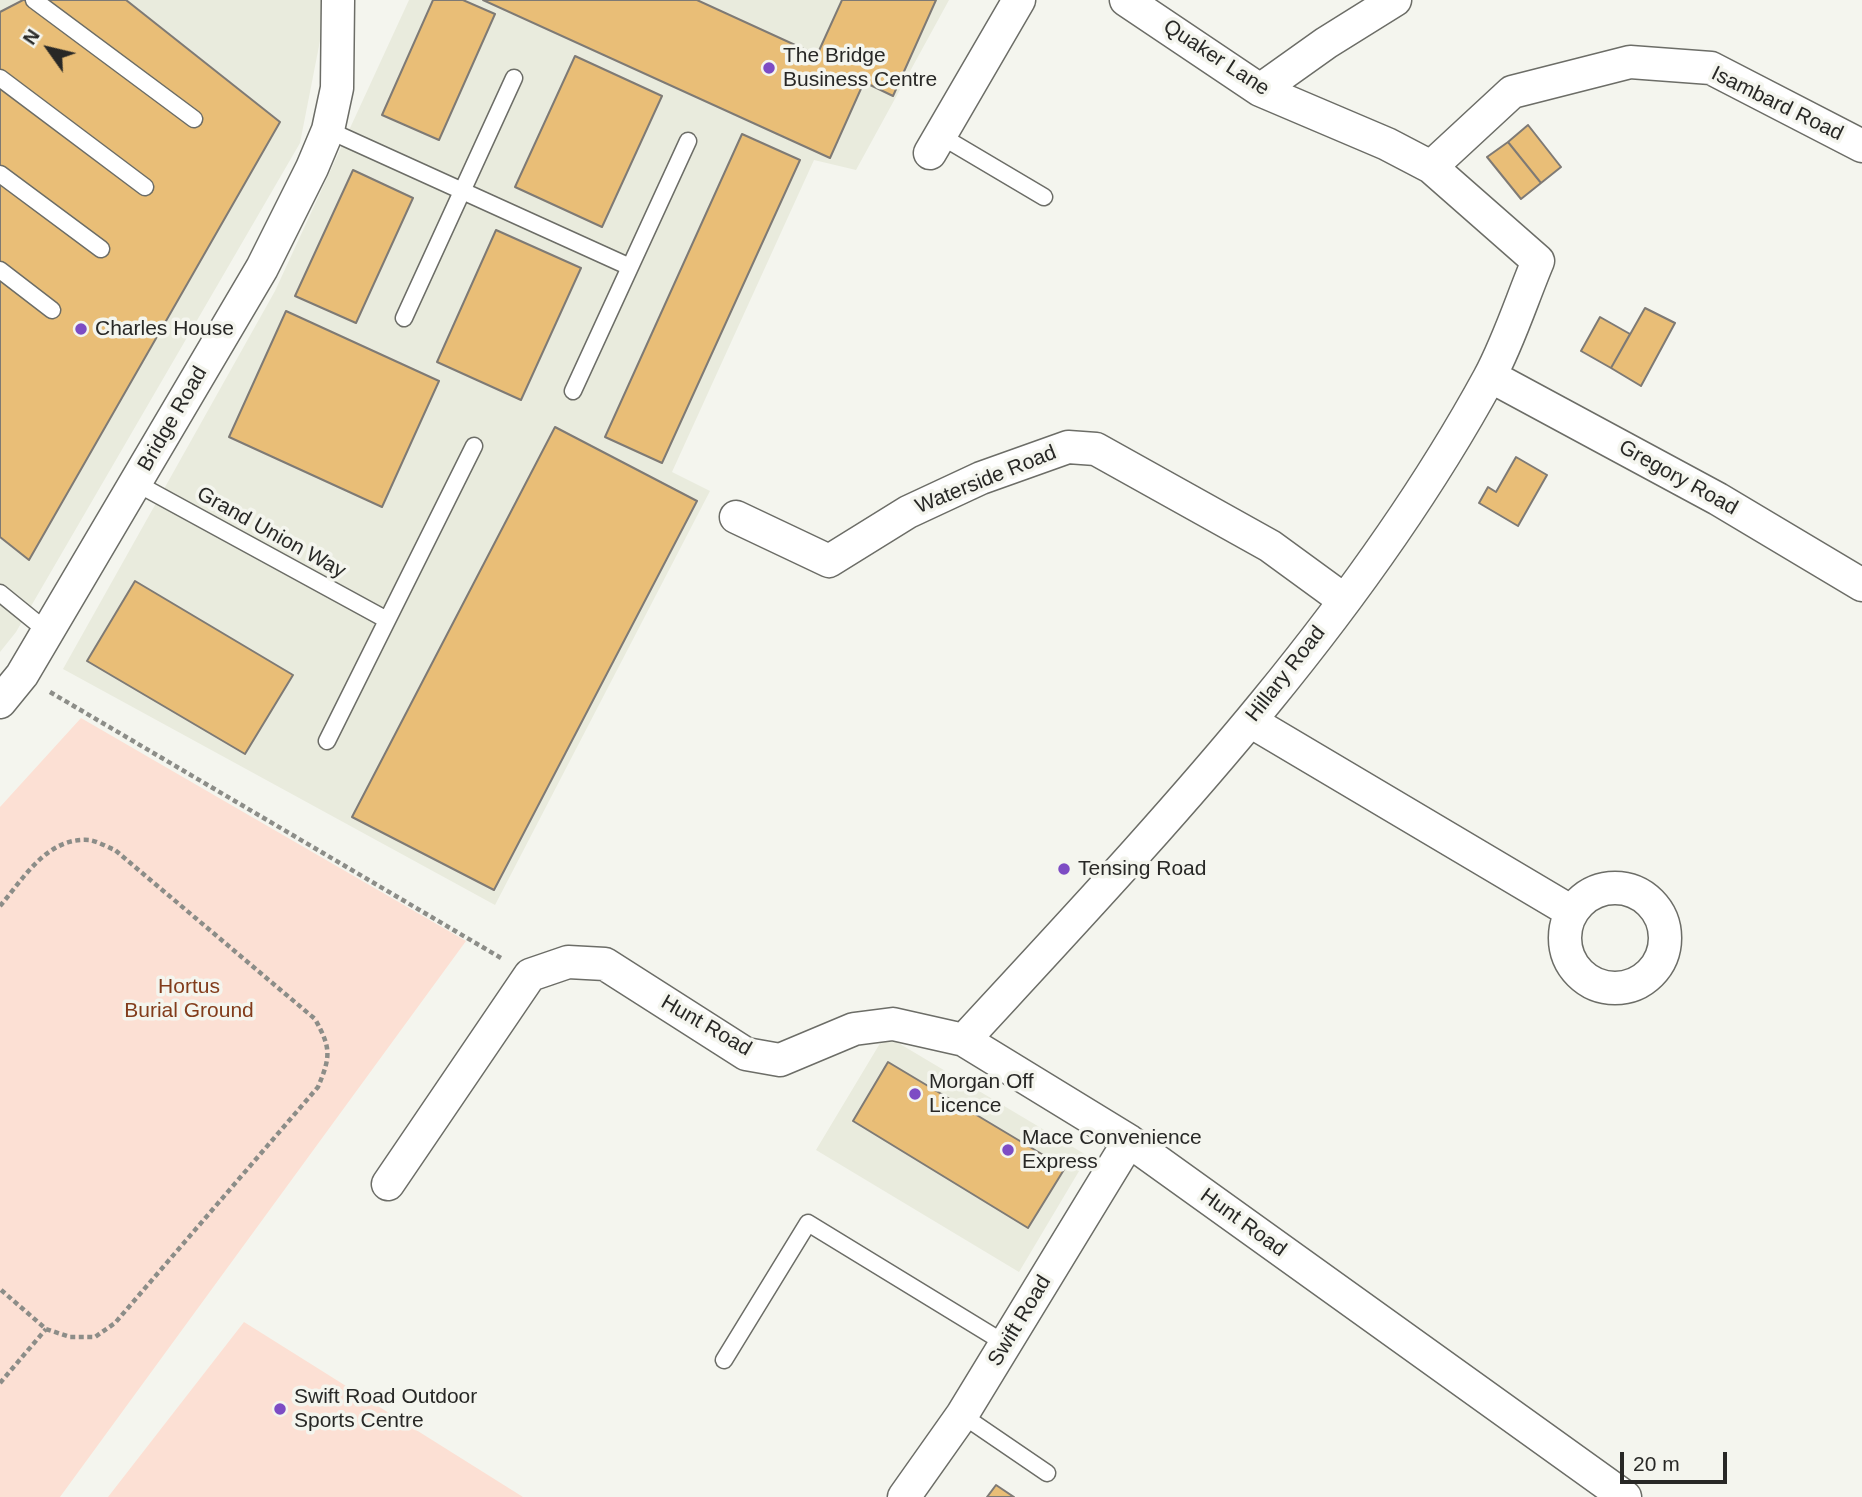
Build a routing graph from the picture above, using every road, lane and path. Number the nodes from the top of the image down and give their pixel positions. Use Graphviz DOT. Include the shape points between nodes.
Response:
graph roads {
  1 [pos="34,0"];
  2 [pos="338,0"];
  3 [pos="1019,0"];
  4 [pos="1126,0"];
  5 [pos="1395,0"];
  6 [pos="0,78"];
  7 [pos="514,78"];
  8 [pos="1260,90"];
  9 [pos="194,119"];
  10 [pos="328,130"];
  11 [pos="688,141"];
  12 [pos="935,144"];
  13 [pos="1862,146"];
  14 [pos="1431,167"];
  15 [pos="0,174"];
  16 [pos="145,187"];
  17 [pos="462,191"];
  18 [pos="1044,197"];
  19 [pos="101,249"];
  20 [pos="1538,261"];
  21 [pos="630,267"];
  22 [pos="0,270"];
  23 [pos="52,310"];
  24 [pos="404,318"];
  25 [pos="1490,376"];
  26 [pos="573,391"];
  27 [pos="474,446"];
  28 [pos="136,483"];
  29 [pos="736,517"];
  30 [pos="1862,585"];
  31 [pos="0,593"];
  32 [pos="1344,600"];
  33 [pos="387,620"];
  34 [pos="48,632"];
  35 [pos="22,675"];
  36 [pos="0,702"];
  37 [pos="1250,721"];
  38 [pos="327,741"];
  39 [pos="0,906"];
  40 [pos="1572,912"];
  41 [pos="530,975"];
  42 [pos="964,1040"];
  43 [pos="1129,1141"];
  44 [pos="388,1184"];
  45 [pos="0,1289"];
  46 [pos="46,1329"];
  47 [pos="1006,1344"];
  48 [pos="723,1360"];
  49 [pos="0,1383"];
  50 [pos="962,1415"];
  51 [pos="1047,1473"];
  52 [pos="904,1497"];
  53 [pos="1625,1497"];
  1 -- 9 [label="lane"];
  2 -- 10 [label="street, Bridge Road" via="337,88"];
  3 -- 12 [label="street"];
  4 -- 8 [label="street, Quaker Lane"];
  5 -- 8 [label="street"];
  6 -- 16 [label="lane"];
  7 -- 17 [label="lane"];
  8 -- 14 [label="street, Quaker Lane"];
  10 -- 17 [label="lane"];
  10 -- 28 [label="street, Bridge Road" via="262,268"];
  11 -- 21 [label="lane"];
  12 -- 18 [label="lane"];
  13 -- 14 [label="street, Isambard Road" via="1711,68 1630,62 1512,92"];
  14 -- 20 [label="street, Quaker Lane"];
  15 -- 19 [label="lane"];
  17 -- 21 [label="lane"];
  17 -- 24 [label="lane"];
  20 -- 25 [label="street, Hillary Road"];
  21 -- 26 [label="lane"];
  22 -- 23 [label="lane"];
  25 -- 30 [label="street, Gregory Road" via="1718,499"];
  25 -- 32 [label="street, Hillary Road" via="1416,499"];
  27 -- 33 [label="lane"];
  28 -- 33 [label="lane, Grand Union Way"];
  28 -- 34 [label="street, Bridge Road"];
  29 -- 32 [label="street, Waterside Road" via="828,561 908,512 981,478 1068,447 1096,449 1269,546"];
  31 -- 34 [label="lane"];
  32 -- 37 [label="street, Hillary Road"];
  33 -- 38 [label="lane"];
  34 -- 35 [label="street, Bridge Road"];
  35 -- 36 [label="street, Bridge Road"];
  35 -- 41 [label="path"];
  37 -- 40 [label="street"];
  37 -- 42 [label="street, Hillary Road" via="1132,858"];
  39 -- 46 [label="path" via="43,855 65,842 91,840 115,850 315,1019 326,1040 328,1063 318,1087 115,1323 94,1337 69,1338"];
  41 -- 42 [label="street, Hunt Road" via="568,962 605,964 746,1054 780,1060 854,1029 893,1024"];
  41 -- 44 [label="street"];
  42 -- 43 [label="street, Hunt Road"];
  43 -- 47 [label="street, Swift Road"];
  43 -- 53 [label="street, Hunt Road"];
  45 -- 46 [label="path"];
  46 -- 49 [label="path"];
  47 -- 48 [label="lane" via="808,1223"];
  47 -- 50 [label="street, Swift Road"];
  50 -- 51 [label="lane"];
  50 -- 52 [label="street, Swift Road"];
}
